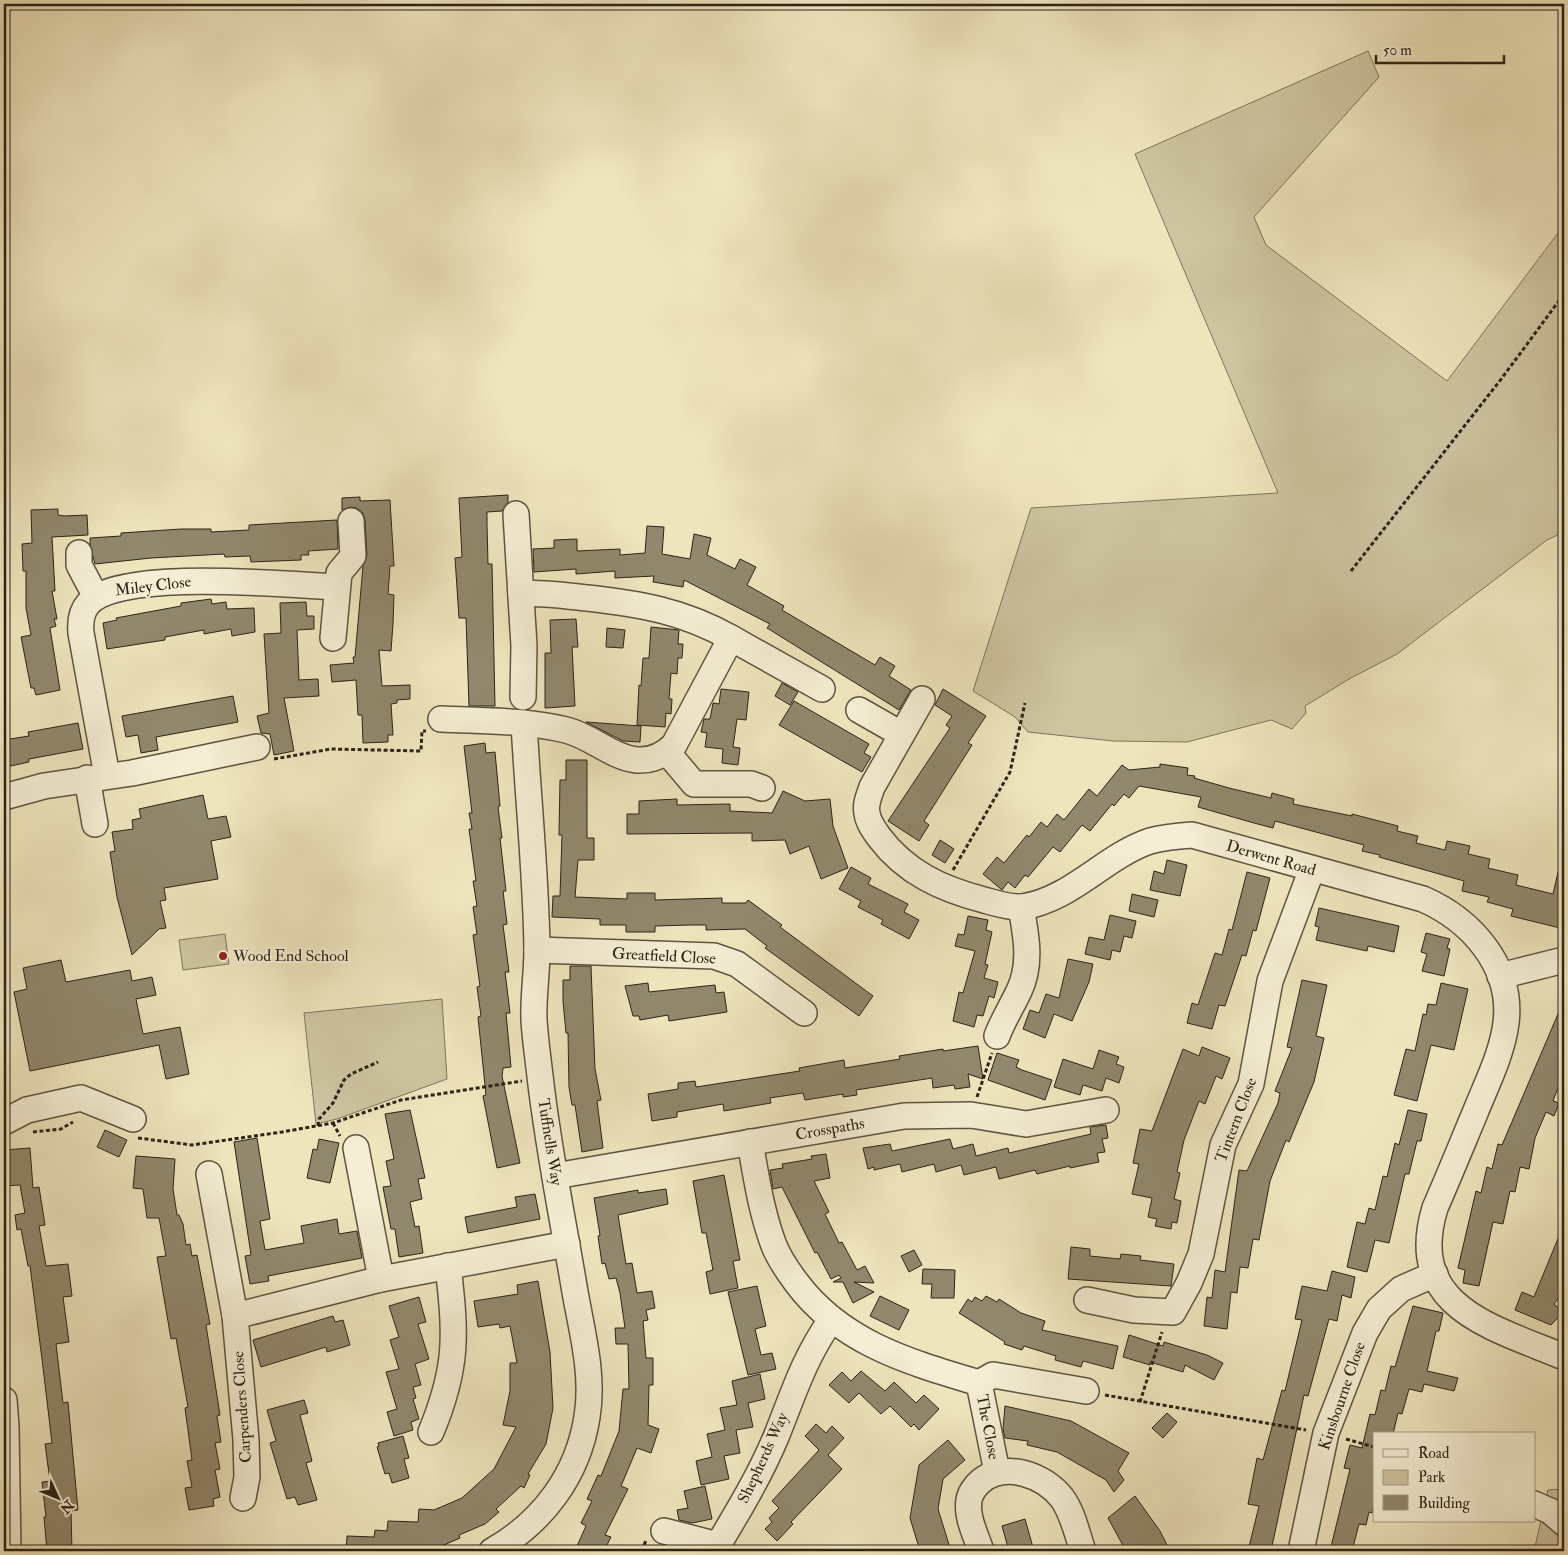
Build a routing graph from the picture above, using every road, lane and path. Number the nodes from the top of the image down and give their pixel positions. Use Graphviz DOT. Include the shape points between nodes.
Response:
graph roads {
  1 [pos="1564,294"];
  2 [pos="516,514"];
  3 [pos="351,521"];
  4 [pos="79,553"];
  5 [pos="1351,571"];
  6 [pos="337,587"];
  7 [pos="522,594"];
  8 [pos="96,597"];
  9 [pos="333,638"];
  10 [pos="731,638"];
  11 [pos="822,689"];
  12 [pos="523,697"];
  13 [pos="922,699"];
  14 [pos="1025,703"];
  15 [pos="864,713"];
  16 [pos="441,719"];
  17 [pos="524,723"];
  18 [pos="901,734"];
  19 [pos="674,742"];
  20 [pos="263,753"];
  21 [pos="97,777"];
  22 [pos="762,788"];
  23 [pos="4,797"];
  24 [pos="95,824"];
  25 [pos="1312,869"];
  26 [pos="943,888"];
  27 [pos="1021,907"];
  28 [pos="537,950"];
  29 [pos="1563,963"];
  30 [pos="1500,976"];
  31 [pos="804,1013"];
  32 [pos="998,1036"];
  33 [pos="378,1062"];
  34 [pos="540,1078"];
  35 [pos="1106,1110"];
  36 [pos="971,1115"];
  37 [pos="76,1121"];
  38 [pos="4,1122"];
  39 [pos="318,1126"];
  40 [pos="133,1127"];
  41 [pos="32,1132"];
  42 [pos="750,1142"];
  43 [pos="356,1148"];
  44 [pos="209,1174"];
  45 [pos="555,1176"];
  46 [pos="567,1244"];
  47 [pos="448,1266"];
  48 [pos="1435,1274"];
  49 [pos="381,1279"];
  50 [pos="1087,1300"];
  51 [pos="1174,1312"];
  52 [pos="235,1316"];
  53 [pos="831,1320"];
  54 [pos="1564,1357"];
  55 [pos="979,1383"];
  56 [pos="1086,1391"];
  57 [pos="4,1400"];
  58 [pos="1140,1402"];
  59 [pos="431,1432"];
  60 [pos="1326,1433"];
  61 [pos="1373,1447"];
  62 [pos="997,1472"];
  63 [pos="243,1498"];
  64 [pos="1536,1505"];
  65 [pos="1564,1523"];
  66 [pos="664,1531"];
  67 [pos="520,1544"];
  68 [pos="8,1551"];
  69 [pos="492,1551"];
  70 [pos="981,1551"];
  71 [pos="1083,1551"];
  72 [pos="1301,1551"];
  1 -- 5 [label="path"];
  2 -- 7 [label="street"];
  3 -- 6 [label="street" via="353,556 339,573"];
  4 -- 8 [label="street" via="84,576"];
  6 -- 8 [label="street, Miley Close" via="174,581 111,591"];
  6 -- 9 [label="street"];
  7 -- 10 [label="street" via="639,604 704,623"];
  7 -- 12 [label="street"];
  8 -- 21 [label="street, Miley Close" via="83,612 80,633"];
  10 -- 11 [label="street"];
  10 -- 19 [label="street"];
  13 -- 18 [label="street, Derwent Road"];
  14 -- 26 [label="path" via="1010,772"];
  15 -- 18 [label="street"];
  16 -- 17 [label="street"];
  16 -- 20 [label="path" via="437,732 422,731 421,751 331,749"];
  17 -- 19 [label="street" via="568,731 635,760 647,760"];
  17 -- 28 [label="street, Tuffnells Way"];
  18 -- 26 [label="street, Derwent Road" via="872,787 867,813 872,827 903,862"];
  19 -- 22 [label="street" via="694,784 751,784"];
  20 -- 21 [label="street"];
  21 -- 23 [label="street"];
  21 -- 24 [label="street, Miley Close"];
  25 -- 27 [label="street, Derwent Road" via="1192,835 1171,836 1133,848 1064,891"];
  25 -- 30 [label="street, Derwent Road" via="1440,906 1472,930 1489,950"];
  25 -- 51 [label="street, Tintern Close" via="1270,981 1251,1084 1223,1145 1201,1254"];
  26 -- 27 [label="street, Derwent Road"];
  27 -- 32 [label="street" via="1027,965 1020,989"];
  28 -- 31 [label="street, Greatfield Close" via="714,956 737,964"];
  28 -- 34 [label="street, Tuffnells Way" via="534,1019"];
  29 -- 30 [label="street"];
  30 -- 48 [label="street, Derwent Road" via="1506,1002 1506,1021 1497,1061 1429,1228 1429,1250"];
  32 -- 36 [label="path"];
  33 -- 39 [label="path" via="344,1080 333,1103 319,1119"];
  34 -- 39 [label="path" via="401,1100"];
  34 -- 45 [label="street, Tuffnells Way"];
  35 -- 36 [label="street, Crosspaths" via="1026,1124"];
  36 -- 42 [label="street, Crosspaths" via="904,1116"];
  37 -- 41 [label="path" via="61,1129"];
  38 -- 40 [label="street" via="27,1110 81,1098"];
  39 -- 40 [label="path" via="192,1145 140,1139"];
  42 -- 45 [label="street, Crosspaths"];
  42 -- 53 [label="street" via="762,1211 774,1245 807,1296"];
  43 -- 49 [label="street"];
  44 -- 52 [label="street, Carpenders Close"];
  45 -- 46 [label="street, Tuffnells Way"];
  46 -- 47 [label="street"];
  46 -- 67 [label="street, Tuffnells Way" via="588,1366 587,1418 579,1449 567,1476"];
  47 -- 49 [label="street"];
  47 -- 59 [label="street" via="455,1348 450,1380"];
  48 -- 54 [label="street, Derwent Road" via="1445,1295 1473,1318"];
  48 -- 60 [label="street, Kinsbourne Close" via="1401,1289 1379,1309 1365,1332"];
  49 -- 52 [label="street"];
  50 -- 51 [label="street" via="1134,1310"];
  51 -- 58 [label="path" via="1164,1326"];
  52 -- 63 [label="street, Carpenders Close" via="246,1440 247,1477"];
  53 -- 55 [label="street" via="865,1342 906,1360"];
  53 -- 66 [label="street, Shepherds Way" via="802,1367 772,1447 718,1545"];
  55 -- 56 [label="street" via="993,1375"];
  55 -- 62 [label="street, The Close"];
  56 -- 58 [label="path"];
  57 -- 68 [label="street"];
  58 -- 60 [label="path"];
  60 -- 61 [label="path"];
  60 -- 72 [label="street, Kinsbourne Close"];
  62 -- 70 [label="street, The Close" via="977,1484 969,1497 968,1511"];
  62 -- 71 [label="street, The Close" via="1011,1470 1049,1485 1062,1498"];
  64 -- 65 [label="street"];
  67 -- 69 [label="street, Tuffnells Way"];
}
